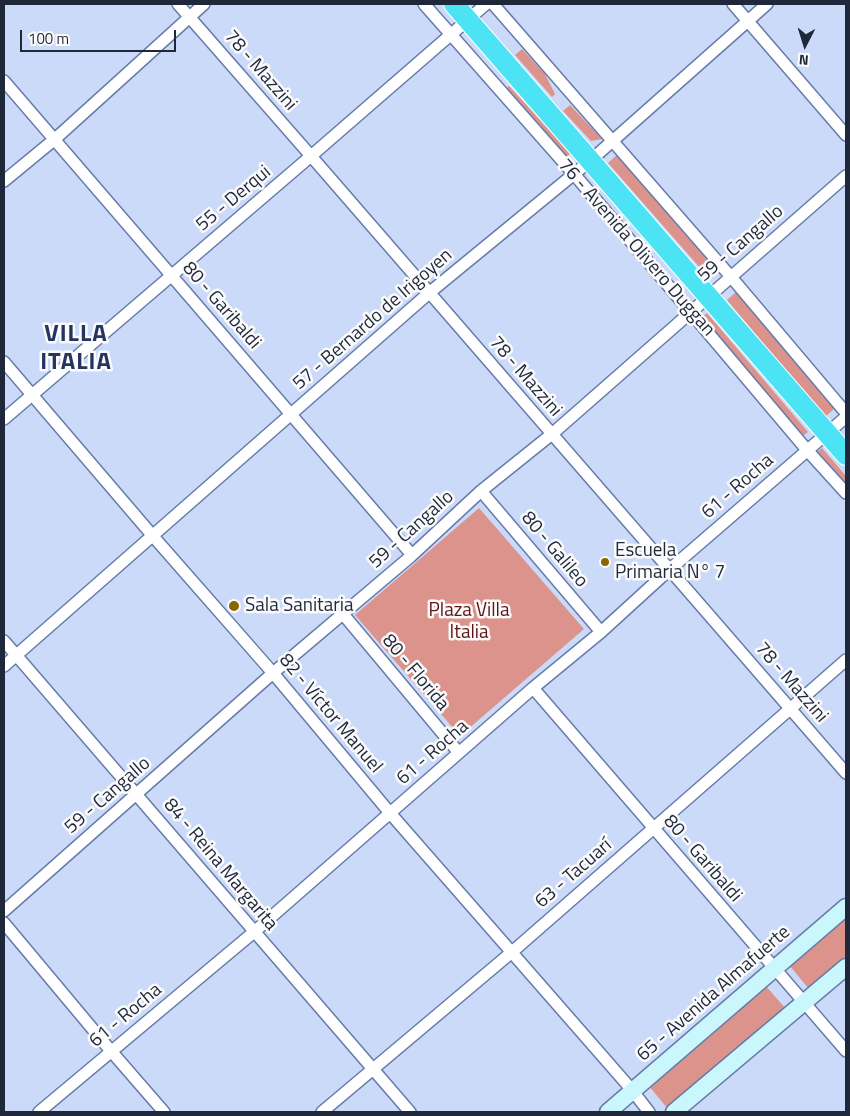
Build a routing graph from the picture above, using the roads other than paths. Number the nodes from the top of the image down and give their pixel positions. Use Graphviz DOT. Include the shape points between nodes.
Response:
graph roads {
  1 [pos="178,4"];
  2 [pos="204,4"];
  3 [pos="424,4"];
  4 [pos="454,4"];
  5 [pos="486,4"];
  6 [pos="494,4"];
  7 [pos="734,4"];
  8 [pos="767,4"];
  9 [pos="189,17"];
  10 [pos="468,20"];
  11 [pos="748,20"];
  12 [pos="450,34"];
  13 [pos="4,81"];
  14 [pos="846,135"];
  15 [pos="54,139"];
  16 [pos="613,140"];
  17 [pos="312,156"];
  18 [pos="591,160"];
  19 [pos="574,174"];
  20 [pos="846,176"];
  21 [pos="4,181"];
  22 [pos="171,275"];
  23 [pos="732,278"];
  24 [pos="429,293"];
  25 [pos="707,296"];
  26 [pos="692,312"];
  27 [pos="4,362"];
  28 [pos="31,394"];
  29 [pos="291,414"];
  30 [pos="846,415"];
  31 [pos="4,419"];
  32 [pos="828,433"];
  33 [pos="552,434"];
  34 [pos="807,450"];
  35 [pos="846,455"];
  36 [pos="481,491"];
  37 [pos="846,493"];
  38 [pos="152,535"];
  39 [pos="412,555"];
  40 [pos="669,570"];
  41 [pos="344,614"];
  42 [pos="601,632"];
  43 [pos="4,641"];
  44 [pos="16,655"];
  45 [pos="846,660"];
  46 [pos="4,666"];
  47 [pos="273,673"];
  48 [pos="533,688"];
  49 [pos="790,708"];
  50 [pos="459,753"];
  51 [pos="846,773"];
  52 [pos="137,794"];
  53 [pos="390,813"];
  54 [pos="652,828"];
  55 [pos="846,907"];
  56 [pos="4,911"];
  57 [pos="4,923"];
  58 [pos="254,932"];
  59 [pos="512,952"];
  60 [pos="846,967"];
  61 [pos="774,969"];
  62 [pos="805,1003"];
  63 [pos="846,1051"];
  64 [pos="111,1052"];
  65 [pos="372,1069"];
  66 [pos="632,1090"];
  67 [pos="39,1112"];
  68 [pos="164,1112"];
  69 [pos="322,1112"];
  70 [pos="410,1112"];
  71 [pos="608,1112"];
  72 [pos="649,1112"];
  73 [pos="674,1112"];
  1 -- 9 [label="street, 78 - Mazzini"];
  2 -- 9 [label="street"];
  3 -- 12 [label="street, 76 - Avenida Olivero Duggan"];
  4 -- 10 [label="highway, 76 - Avenida Olivero Duggan"];
  5 -- 10 [label="street, 55 - Derqui"];
  6 -- 16 [label="street"];
  7 -- 11 [label="street"];
  8 -- 11 [label="street, 57 - Bernardo de Irigoyen"];
  9 -- 15 [label="street"];
  9 -- 17 [label="street, 78 - Mazzini"];
  10 -- 12 [label="street, 55 - Derqui"];
  10 -- 18 [label="highway, 76 - Avenida Olivero Duggan"];
  11 -- 14 [label="street"];
  11 -- 16 [label="street, 57 - Bernardo de Irigoyen"];
  12 -- 17 [label="street, 55 - Derqui"];
  12 -- 19 [label="street, 76 - Avenida Olivero Duggan"];
  13 -- 15 [label="street, 80 - Garibaldi"];
  15 -- 21 [label="street"];
  15 -- 22 [label="street, 80 - Garibaldi"];
  16 -- 18 [label="street, 57 - Bernardo de Irigoyen"];
  16 -- 23 [label="street"];
  17 -- 22 [label="street, 55 - Derqui"];
  17 -- 24 [label="street, 78 - Mazzini"];
  18 -- 19 [label="street, 57 - Bernardo de Irigoyen"];
  18 -- 25 [label="highway, 76 - Avenida Olivero Duggan"];
  19 -- 24 [label="street, 57 - Bernardo de Irigoyen"];
  19 -- 26 [label="street, 76 - Avenida Olivero Duggan"];
  20 -- 23 [label="street, 59 - Cangallo"];
  22 -- 28 [label="street, 55 - Derqui"];
  22 -- 29 [label="street, 80 - Garibaldi"];
  23 -- 25 [label="street, 59 - Cangallo"];
  23 -- 30 [label="street"];
  24 -- 29 [label="street, 57 - Bernardo de Irigoyen"];
  24 -- 33 [label="street, 78 - Mazzini"];
  25 -- 26 [label="street, 59 - Cangallo"];
  25 -- 32 [label="highway, 76 - Avenida Olivero Duggan"];
  26 -- 33 [label="street, 59 - Cangallo"];
  26 -- 34 [label="street, 76 - Avenida Olivero Duggan"];
  27 -- 28 [label="street, 82 - Víctor Manuel"];
  28 -- 31 [label="street, 55 - Derqui"];
  28 -- 38 [label="street, 82 - Víctor Manuel"];
  29 -- 38 [label="street, 57 - Bernardo de Irigoyen"];
  29 -- 39 [label="street, 80 - Garibaldi"];
  30 -- 32 [label="street, 61 - Rocha"];
  32 -- 34 [label="street, 61 - Rocha"];
  32 -- 35 [label="highway, 76 - Avenida Olivero Duggan"];
  33 -- 36 [label="street, 59 - Cangallo"];
  33 -- 40 [label="street, 78 - Mazzini"];
  34 -- 37 [label="street, 76 - Avenida Olivero Duggan"];
  34 -- 40 [label="street, 61 - Rocha"];
  36 -- 39 [label="street, 59 - Cangallo"];
  36 -- 42 [label="street, 80 - Galileo"];
  38 -- 44 [label="street, 57 - Bernardo de Irigoyen"];
  38 -- 47 [label="street, 82 - Víctor Manuel"];
  39 -- 41 [label="street, 59 - Cangallo"];
  40 -- 42 [label="street, 61 - Rocha"];
  40 -- 49 [label="street, 78 - Mazzini"];
  41 -- 47 [label="street, 59 - Cangallo"];
  41 -- 50 [label="street, 80 - Florida"];
  42 -- 48 [label="street, 61 - Rocha"];
  43 -- 44 [label="street, 84 - Reina Margarita"];
  44 -- 46 [label="street, 57 - Bernardo de Irigoyen"];
  44 -- 52 [label="street, 84 - Reina Margarita"];
  45 -- 49 [label="street, 63 - Tacuarí"];
  47 -- 52 [label="street, 59 - Cangallo"];
  47 -- 53 [label="street, 82 - Víctor Manuel"];
  48 -- 50 [label="street, 61 - Rocha"];
  48 -- 54 [label="street, 80 - Garibaldi"];
  49 -- 51 [label="street, 78 - Mazzini"];
  49 -- 54 [label="street, 63 - Tacuarí"];
  50 -- 53 [label="street, 61 - Rocha"];
  52 -- 56 [label="street, 59 - Cangallo"];
  52 -- 58 [label="street, 84 - Reina Margarita"];
  53 -- 58 [label="street, 61 - Rocha"];
  53 -- 59 [label="street, 82 - Víctor Manuel"];
  54 -- 59 [label="street, 63 - Tacuarí"];
  54 -- 61 [label="street, 80 - Garibaldi"];
  55 -- 61 [label="main road, 65 - Avenida Almafuerte"];
  57 -- 64 [label="street"];
  58 -- 64 [label="street, 61 - Rocha"];
  58 -- 65 [label="street, 84 - Reina Margarita"];
  59 -- 65 [label="street, 63 - Tacuarí"];
  59 -- 66 [label="street, 82 - Víctor Manuel"];
  60 -- 62 [label="main road"];
  61 -- 62 [label="street, 80 - Garibaldi"];
  61 -- 66 [label="main road, 65 - Avenida Almafuerte"];
  62 -- 63 [label="street, 80 - Garibaldi"];
  62 -- 73 [label="main road"];
  64 -- 67 [label="street, 61 - Rocha"];
  64 -- 68 [label="street"];
  65 -- 69 [label="street, 63 - Tacuarí"];
  65 -- 70 [label="street, 84 - Reina Margarita"];
  66 -- 71 [label="main road, 65 - Avenida Almafuerte"];
  66 -- 72 [label="street, 82 - Víctor Manuel"];
}
